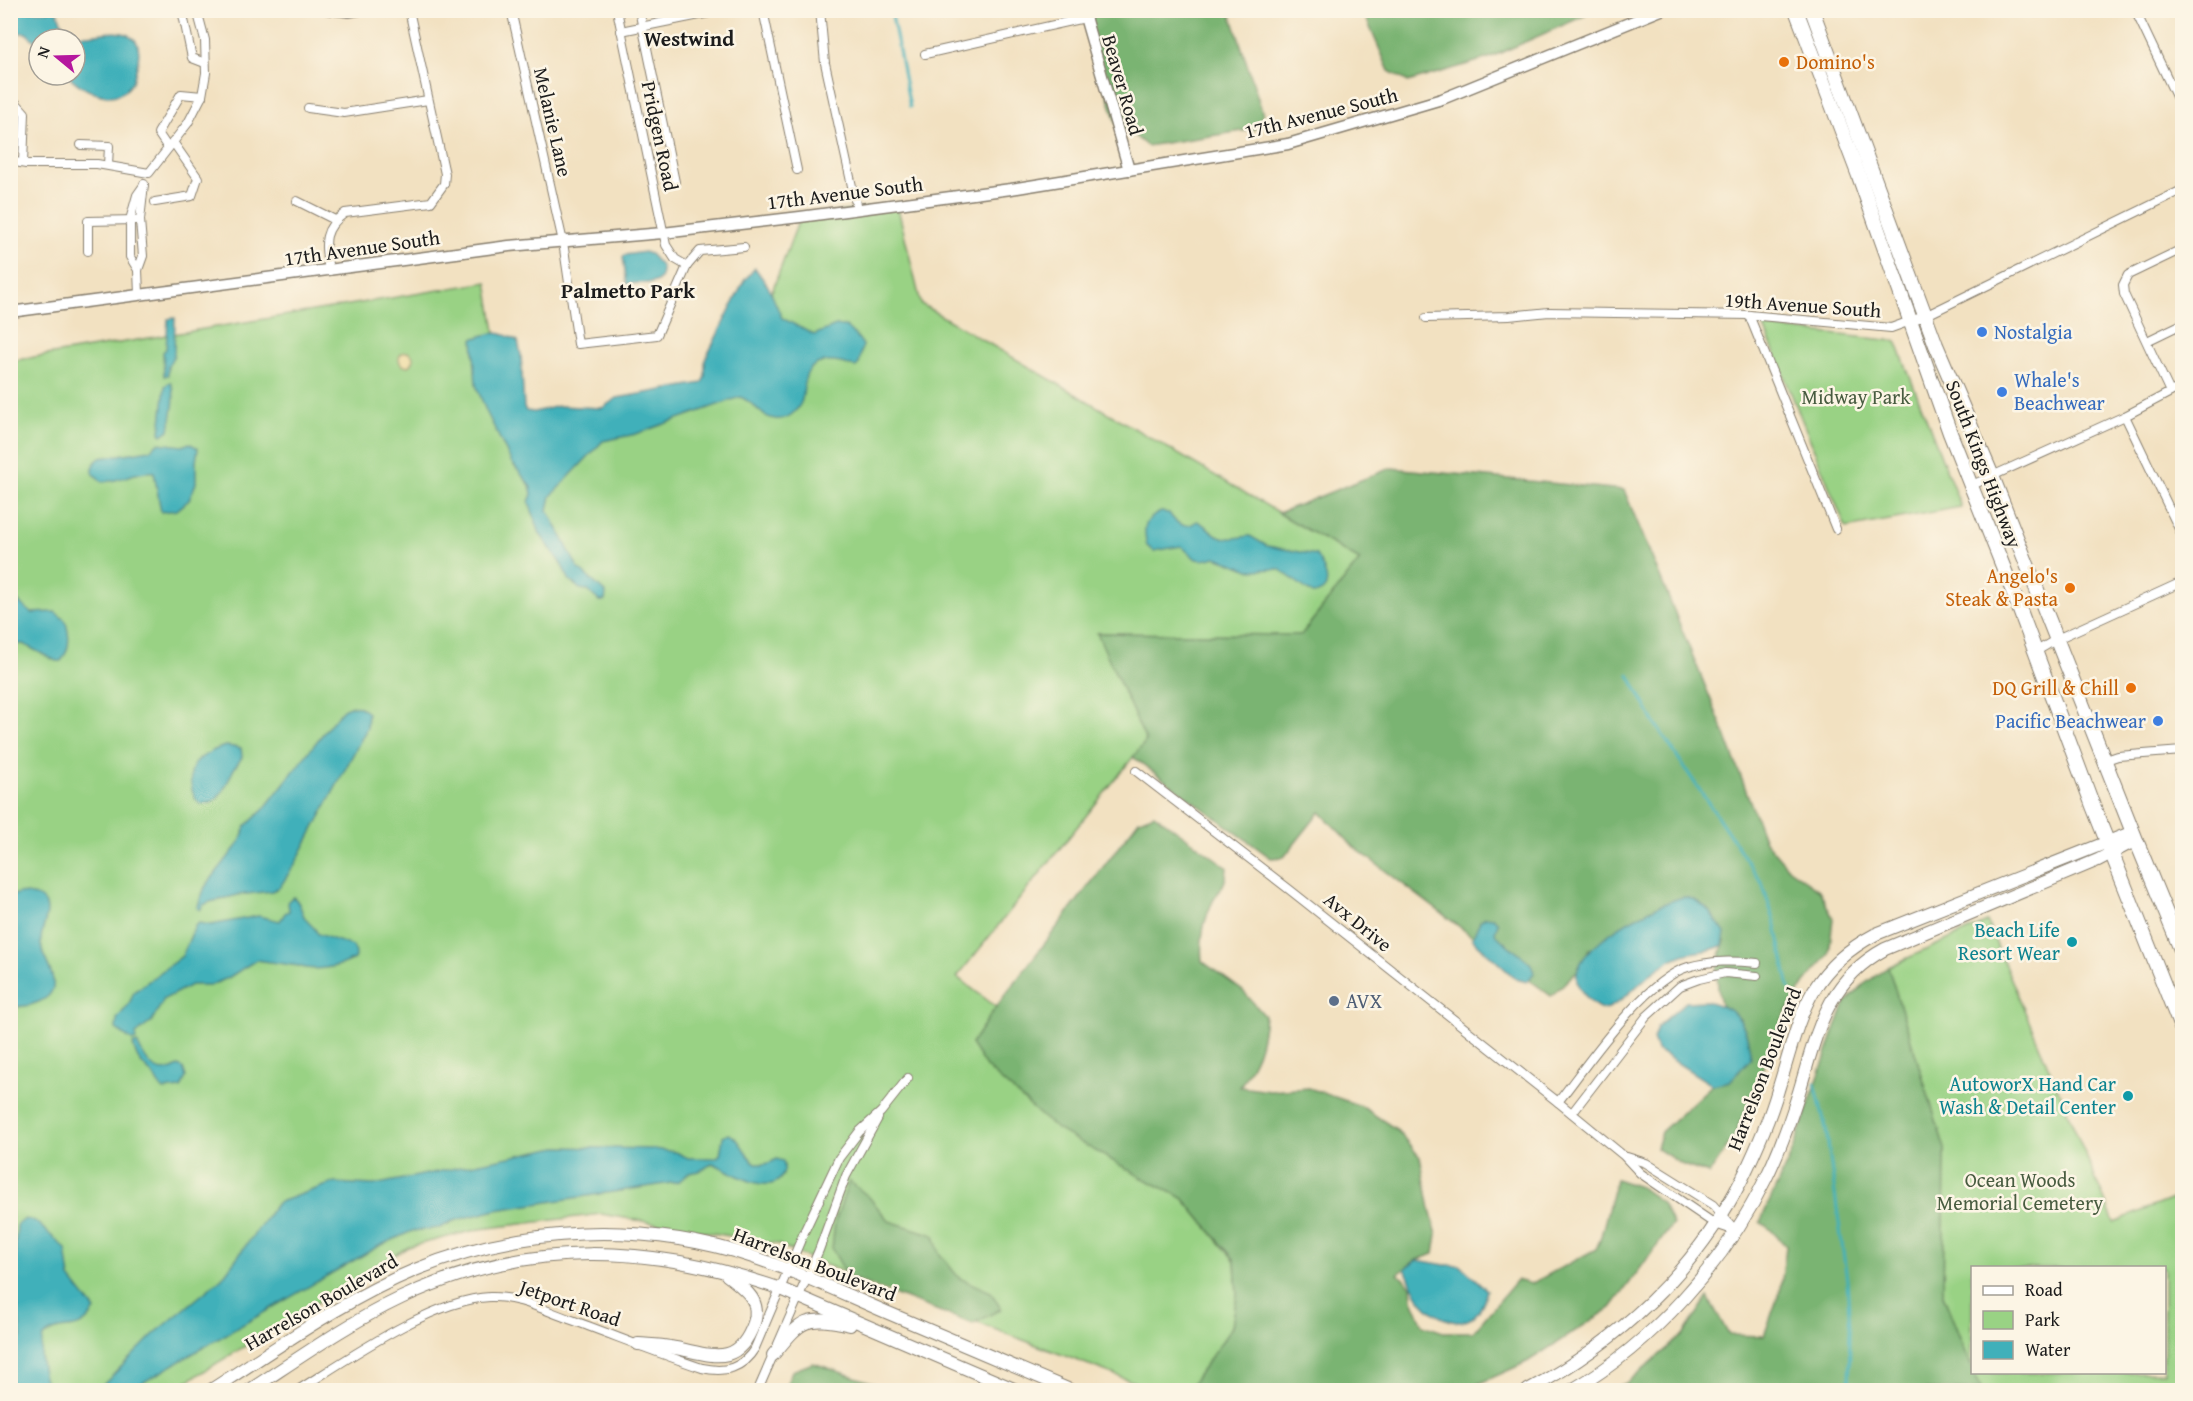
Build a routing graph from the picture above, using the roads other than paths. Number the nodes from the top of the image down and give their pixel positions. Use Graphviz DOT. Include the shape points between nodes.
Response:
graph roads {
  1 [pos="182,10"];
  2 [pos="197,10"];
  3 [pos="325,10"];
  4 [pos="366,10"];
  5 [pos="409,10"];
  6 [pos="511,10"];
  7 [pos="617,10"];
  8 [pos="639,10"];
  9 [pos="724,10"];
  10 [pos="763,10"];
  11 [pos="820,10"];
  12 [pos="1661,10"];
  13 [pos="1796,10"];
  14 [pos="1812,10"];
  15 [pos="2134,10"];
  16 [pos="1084,14"];
  17 [pos="643,26"];
  18 [pos="621,31"];
  19 [pos="925,54"];
  20 [pos="205,63"];
  21 [pos="10,96"];
  22 [pos="202,96"];
  23 [pos="428,100"];
  24 [pos="308,108"];
  25 [pos="2182,110"];
  26 [pos="81,145"];
  27 [pos="170,145"];
  28 [pos="10,161"];
  29 [pos="23,163"];
  30 [pos="108,165"];
  31 [pos="797,170"];
  32 [pos="1129,170"];
  33 [pos="149,173"];
  34 [pos="675,182"];
  35 [pos="144,184"];
  36 [pos="2182,190"];
  37 [pos="297,201"];
  38 [pos="155,202"];
  39 [pos="857,209"];
  40 [pos="130,220"];
  41 [pos="140,220"];
  42 [pos="335,220"];
  43 [pos="663,233"];
  44 [pos="563,242"];
  45 [pos="744,247"];
  46 [pos="2182,249"];
  47 [pos="88,251"];
  48 [pos="687,266"];
  49 [pos="138,270"];
  50 [pos="329,271"];
  51 [pos="139,294"];
  52 [pos="10,312"];
  53 [pos="1749,315"];
  54 [pos="1927,315"];
  55 [pos="1426,318"];
  56 [pos="1909,320"];
  57 [pos="2182,324"];
  58 [pos="2147,341"];
  59 [pos="2182,386"];
  60 [pos="2170,392"];
  61 [pos="2125,416"];
  62 [pos="1992,476"];
  63 [pos="1970,486"];
  64 [pos="1836,529"];
  65 [pos="2182,535"];
  66 [pos="2182,582"];
  67 [pos="2057,639"];
  68 [pos="2035,652"];
  69 [pos="2182,751"];
  70 [pos="2106,760"];
  71 [pos="1136,771"];
  72 [pos="2134,836"];
  73 [pos="2109,847"];
  74 [pos="2182,952"];
  75 [pos="1757,963"];
  76 [pos="1757,976"];
  77 [pos="1631,1010"];
  78 [pos="1644,1020"];
  79 [pos="2182,1029"];
  80 [pos="908,1078"];
  81 [pos="1558,1102"];
  82 [pos="881,1112"];
  83 [pos="1572,1113"];
  84 [pos="1624,1155"];
  85 [pos="1718,1219"];
  86 [pos="1736,1231"];
  87 [pos="722,1270"];
  88 [pos="789,1270"];
  89 [pos="807,1278"];
  90 [pos="781,1289"];
  91 [pos="798,1297"];
  92 [pos="877,1331"];
  93 [pos="638,1344"];
  94 [pos="773,1355"];
  95 [pos="211,1390"];
  96 [pos="250,1390"];
  97 [pos="298,1390"];
  98 [pos="758,1390"];
  99 [pos="1016,1390"];
  100 [pos="1070,1390"];
  101 [pos="1528,1390"];
  102 [pos="1572,1390"];
  1 -- 20 [label="street" via="192,58"];
  2 -- 20 [label="street" via="205,40"];
  3 -- 4 [label="street"];
  5 -- 23 [label="street"];
  6 -- 44 [label="street, Melanie Lane"];
  7 -- 18 [label="street, Pridgen Road"];
  8 -- 17 [label="street"];
  9 -- 17 [label="street"];
  10 -- 31 [label="street"];
  11 -- 39 [label="street" via="825,63"];
  12 -- 32 [label="street, 17th Avenue South" via="1442,99 1288,144"];
  13 -- 56 [label="main road, South Kings Highway"];
  14 -- 54 [label="main road, South Kings Highway"];
  15 -- 25 [label="street"];
  16 -- 19 [label="street"];
  16 -- 32 [label="street, Beaver Road"];
  17 -- 18 [label="street"];
  17 -- 34 [label="street"];
  18 -- 43 [label="street, Pridgen Road"];
  20 -- 22 [label="street"];
  21 -- 29 [label="street" via="25,113"];
  22 -- 27 [label="street" via="188,123"];
  22 -- 27 [label="street" via="181,94 158,133"];
  23 -- 24 [label="street" via="344,113"];
  23 -- 42 [label="street" via="445,174 437,195 431,202 345,213"];
  26 -- 30 [label="street" via="109,146"];
  27 -- 33 [label="street"];
  27 -- 38 [label="street" via="198,177 192,196"];
  28 -- 29 [label="street"];
  29 -- 30 [label="street"];
  30 -- 33 [label="street"];
  32 -- 39 [label="street, 17th Avenue South"];
  33 -- 35 [label="street"];
  35 -- 40 [label="street"];
  35 -- 41 [label="street"];
  36 -- 54 [label="street, 19th Avenue South"];
  37 -- 42 [label="street"];
  39 -- 43 [label="street, 17th Avenue South"];
  40 -- 41 [label="street"];
  40 -- 47 [label="street" via="88,221"];
  40 -- 49 [label="street" via="130,257"];
  41 -- 49 [label="street" via="143,256"];
  42 -- 50 [label="street" via="327,231 325,245"];
  43 -- 44 [label="street, 17th Avenue South"];
  43 -- 48 [label="street, Pridgen Road" via="675,259"];
  44 -- 48 [label="street, Melanie Lane" via="578,344 657,335"];
  44 -- 50 [label="street, 17th Avenue South"];
  45 -- 48 [label="street" via="700,251"];
  46 -- 58 [label="street" via="2133,272 2124,281 2124,294"];
  49 -- 51 [label="street"];
  50 -- 51 [label="street, 17th Avenue South"];
  51 -- 52 [label="street, 17th Avenue South"];
  53 -- 55 [label="street, 19th Avenue South" via="1549,312"];
  53 -- 56 [label="street, 19th Avenue South" via="1881,328 1892,328"];
  53 -- 64 [label="street"];
  54 -- 56 [label="street, 19th Avenue South"];
  54 -- 62 [label="main road, South Kings Highway"];
  56 -- 63 [label="main road, South Kings Highway"];
  57 -- 58 [label="street"];
  58 -- 60 [label="street"];
  59 -- 60 [label="street"];
  60 -- 61 [label="street"];
  61 -- 62 [label="street"];
  61 -- 65 [label="street"];
  62 -- 63 [label="street"];
  62 -- 67 [label="main road, South Kings Highway"];
  63 -- 68 [label="main road, South Kings Highway"];
  66 -- 67 [label="street"];
  67 -- 68 [label="street"];
  67 -- 70 [label="main road, South Kings Highway"];
  68 -- 73 [label="main road, South Kings Highway"];
  69 -- 70 [label="street"];
  70 -- 72 [label="main road, South Kings Highway"];
  71 -- 81 [label="street, Avx Drive"];
  72 -- 73 [label="main road, Harrelson Boulevard"];
  72 -- 74 [label="main road, South Kings Highway"];
  73 -- 79 [label="main road, South Kings Highway"];
  73 -- 85 [label="main road, Harrelson Boulevard" via="1876,934 1835,963 1806,1003 1768,1121 1741,1181"];
  73 -- 86 [label="main road, Harrelson Boulevard" via="1885,949 1857,968 1822,1016 1782,1142 1767,1178"];
  75 -- 77 [label="street" via="1709,962 1685,967 1659,982"];
  76 -- 78 [label="street" via="1725,973 1680,986"];
  77 -- 78 [label="street"];
  77 -- 81 [label="street"];
  78 -- 83 [label="street"];
  80 -- 82 [label="street"];
  81 -- 83 [label="street, Avx Drive"];
  82 -- 88 [label="street, Jetport Road" via="859,1131 839,1158"];
  82 -- 89 [label="street" via="846,1176"];
  83 -- 84 [label="street, Avx Drive"];
  84 -- 85 [label="street, Avx Drive" via="1640,1173"];
  84 -- 85 [label="street" via="1646,1163 1710,1203"];
  85 -- 86 [label="street, Avx Drive"];
  85 -- 101 [label="main road, Harrelson Boulevard" via="1678,1273 1641,1311 1581,1360"];
  86 -- 102 [label="main road, Harrelson Boulevard" via="1693,1289 1659,1323 1617,1360"];
  87 -- 90 [label="main road, Harrelson Boulevard"];
  87 -- 93 [label="main road" via="750,1294 756,1306 752,1329 738,1350 713,1356"];
  87 -- 96 [label="main road, Harrelson Boulevard" via="641,1256 596,1253 486,1268 416,1291 386,1306"];
  88 -- 89 [label="main road, Harrelson Boulevard"];
  88 -- 90 [label="street, Jetport Road"];
  88 -- 95 [label="main road, Harrelson Boulevard" via="724,1249 659,1237 579,1234 509,1242 447,1258 371,1290"];
  89 -- 91 [label="street"];
  89 -- 100 [label="main road, Harrelson Boulevard"];
  90 -- 91 [label="main road, Harrelson Boulevard"];
  90 -- 93 [label="street, Jetport Road" via="751,1354 731,1370 702,1368"];
  91 -- 92 [label="main road, Harrelson Boulevard"];
  91 -- 94 [label="street"];
  92 -- 94 [label="main road" via="813,1320 795,1329"];
  92 -- 99 [label="main road, Harrelson Boulevard"];
  93 -- 97 [label="street, Jetport Road" via="524,1302 505,1298 465,1300 381,1339"];
  94 -- 98 [label="street"];
}
